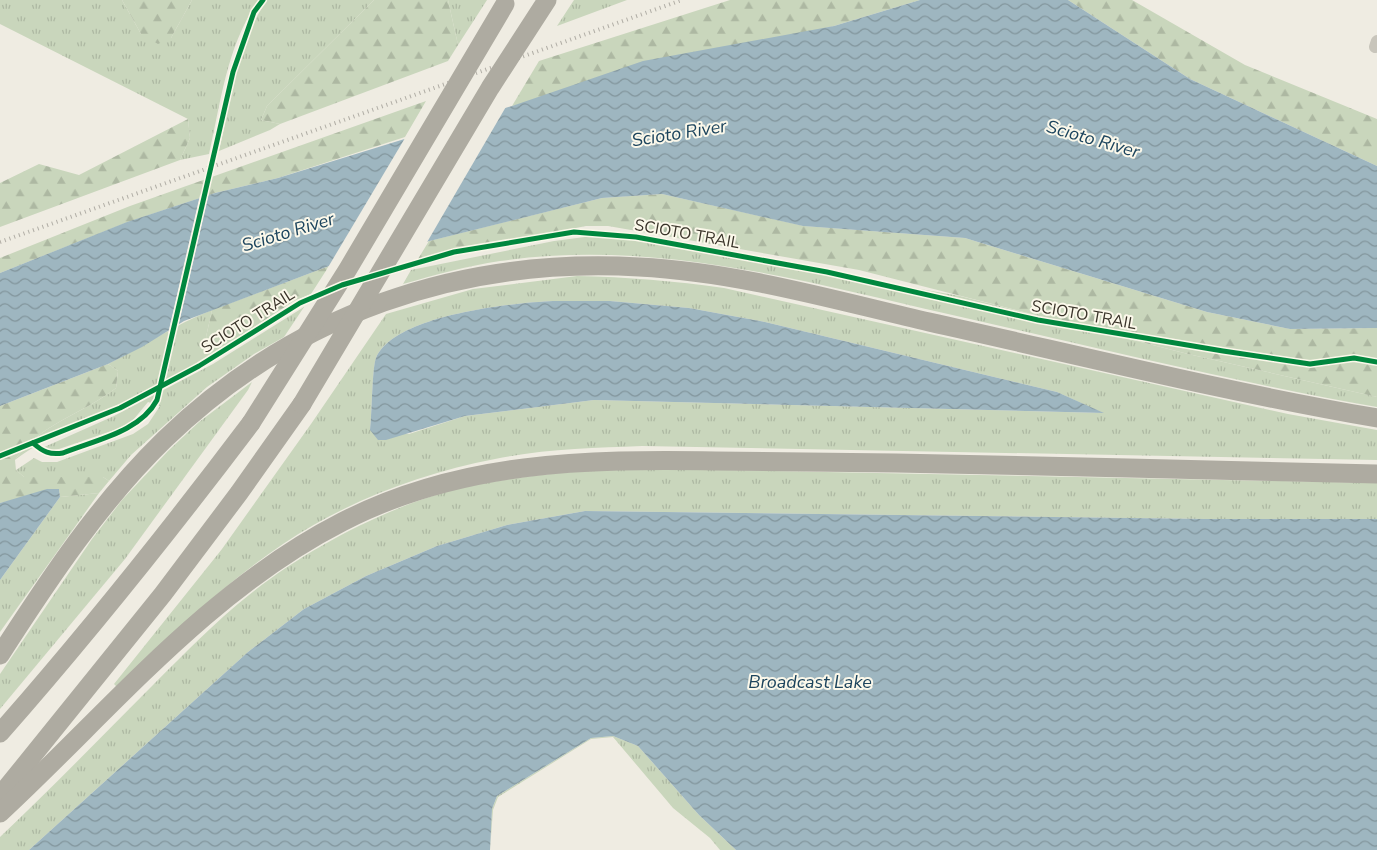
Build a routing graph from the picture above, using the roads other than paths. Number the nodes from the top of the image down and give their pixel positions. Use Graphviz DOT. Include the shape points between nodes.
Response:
graph roads {
  1 [pos="546,0"];
  2 [pos="506,2"];
  3 [pos="1377,418"];
  4 [pos="1377,474"];
  5 [pos="0,654"];
  6 [pos="0,733"];
  7 [pos="0,796"];
  8 [pos="0,813"];
  1 -- 7 [label="highway, bridge" via="302,404 163,594"];
  2 -- 6 [label="highway, bridge" via="348,268 251,422 68,656"];
  3 -- 5 [label="highway" via="1167,376 725,277 642,267 573,266 519,269 470,277 400,295 323,327 254,366 209,402 166,438 120,488 79,539"];
  4 -- 8 [label="highway" via="601,460 543,464 480,474 416,491 344,520 284,554 186,632"];
}
